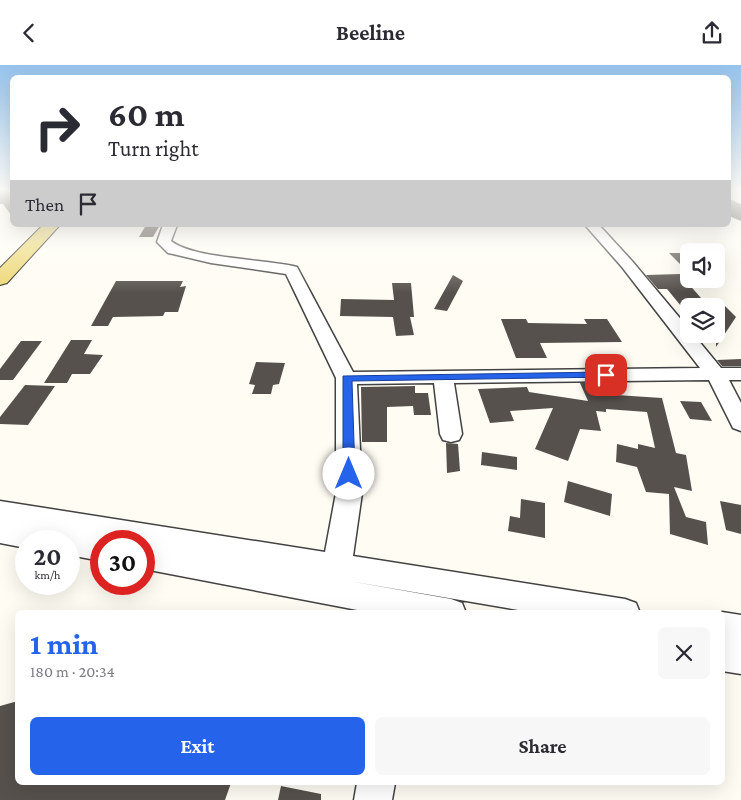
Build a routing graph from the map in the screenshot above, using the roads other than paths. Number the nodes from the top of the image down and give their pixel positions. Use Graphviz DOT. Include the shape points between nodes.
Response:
graph roads {
  1 [pos="50,227"];
  2 [pos="169,227"];
  3 [pos="594,227"];
  4 [pos="4,271"];
  5 [pos="741,374"];
  6 [pos="716,375"];
  7 [pos="442,377"];
  8 [pos="346,378"];
  9 [pos="741,423"];
  10 [pos="451,434"];
  11 [pos="0,511"];
  12 [pos="0,532"];
  13 [pos="15,534"];
  14 [pos="155,558"];
  15 [pos="336,578"];
  16 [pos="413,609"];
  17 [pos="606,610"];
  18 [pos="725,627"];
  19 [pos="741,630"];
  20 [pos="725,655"];
  21 [pos="741,658"];
  22 [pos="376,785"];
  23 [pos="373,800"];
  1 -- 4 [label="main road"];
  2 -- 8 [label="street" via="164,242 173,251 292,269"];
  3 -- 6 [label="street"];
  5 -- 6 [label="street"];
  6 -- 7 [label="street"];
  6 -- 9 [label="street"];
  7 -- 8 [label="street"];
  7 -- 10 [label="street"];
  8 -- 15 [label="street" via="348,493"];
  11 -- 15 [label="street"];
  12 -- 13 [label="street"];
  14 -- 15 [label="street"];
  15 -- 16 [label="street"];
  15 -- 17 [label="street" via="417,581"];
  18 -- 19 [label="street"];
  20 -- 21 [label="street"];
  22 -- 23 [label="street"];
}
